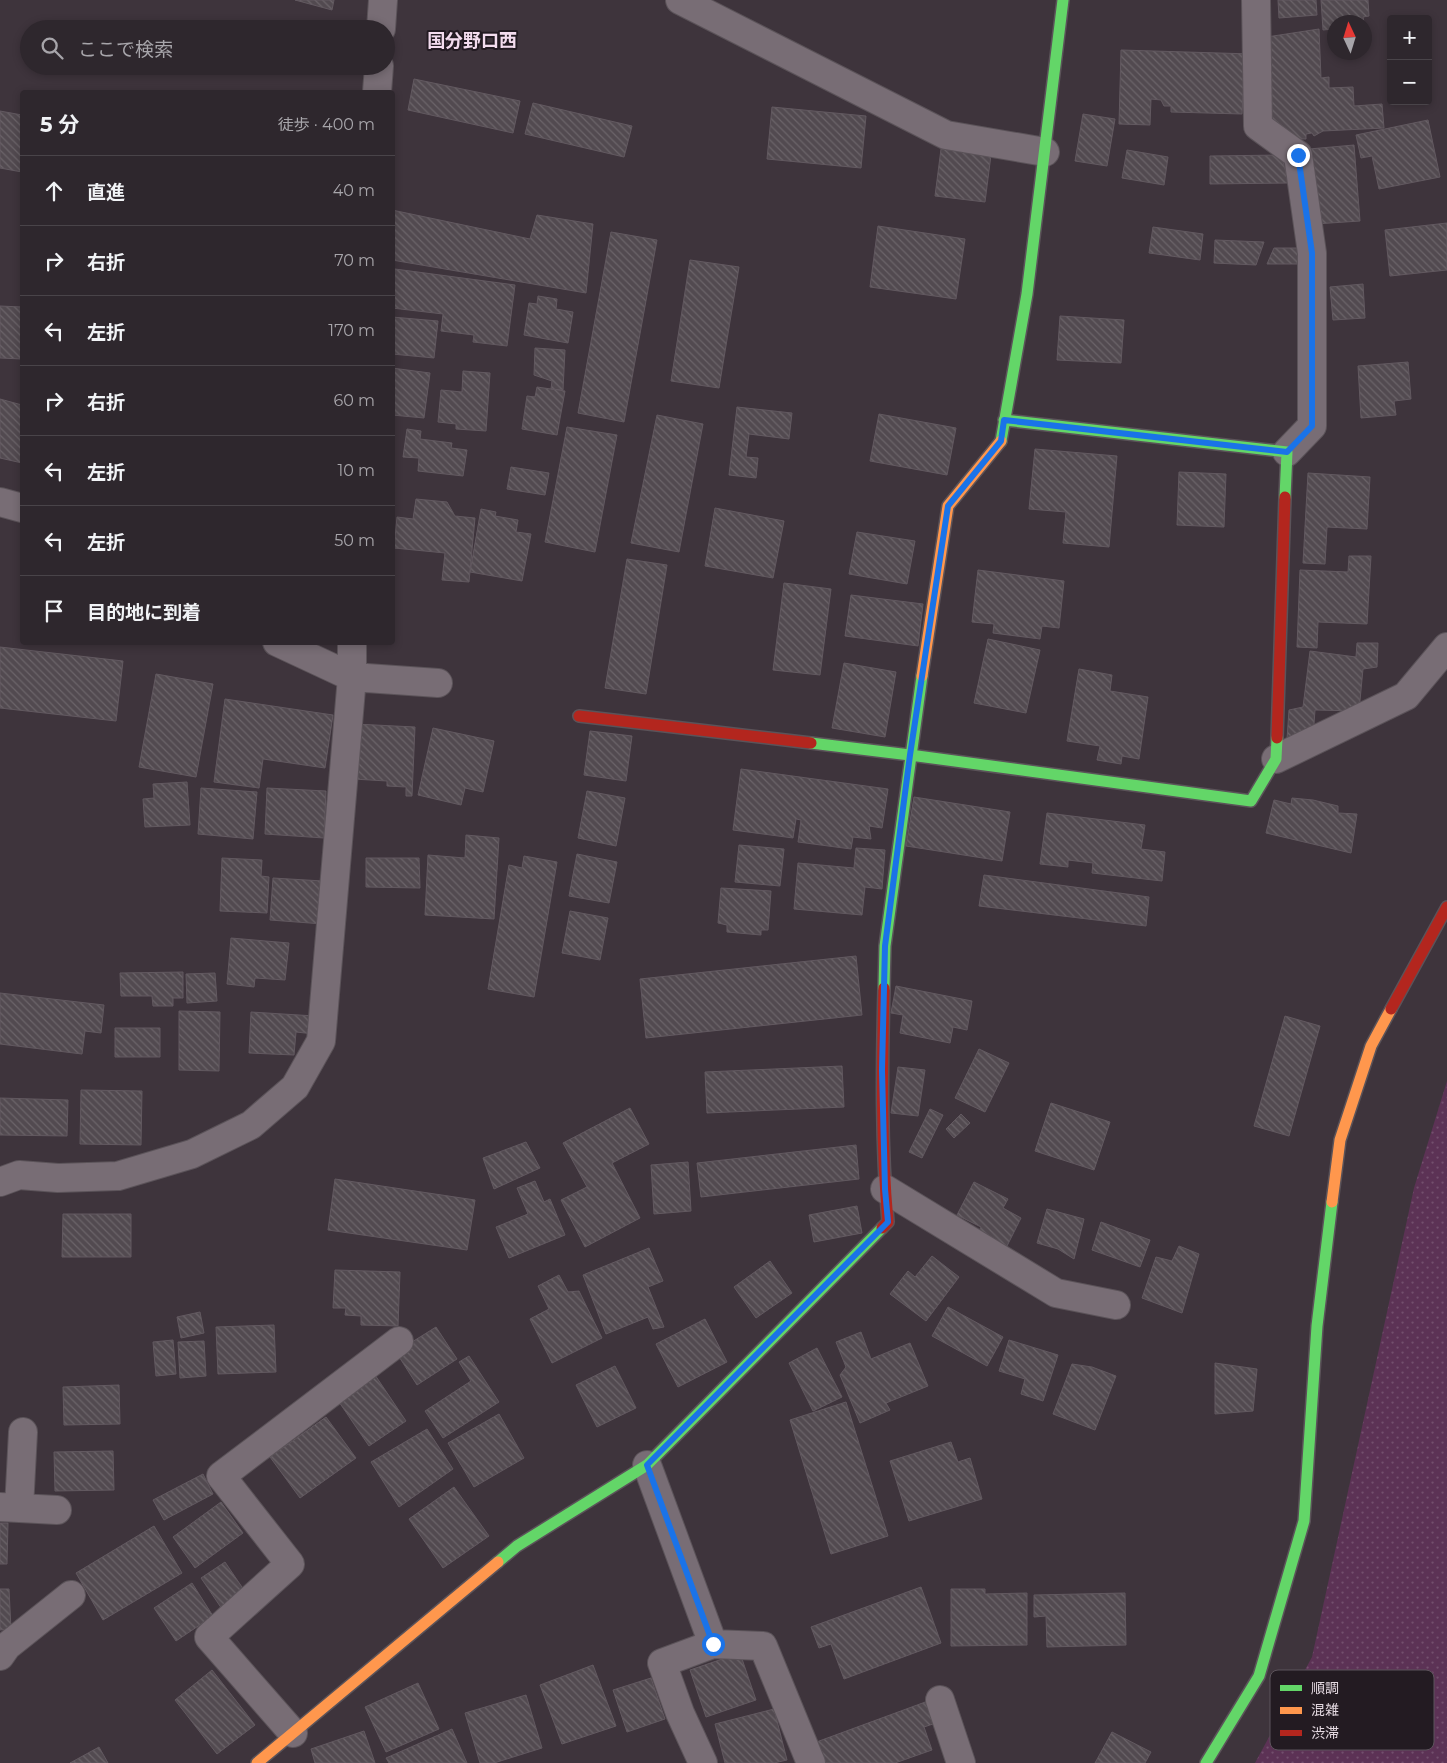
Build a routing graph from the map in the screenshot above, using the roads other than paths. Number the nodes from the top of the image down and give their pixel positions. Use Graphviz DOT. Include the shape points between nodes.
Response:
graph roads {
  1 [pos="383,0"];
  2 [pos="680,0"];
  3 [pos="1063,0"];
  4 [pos="1256,0"];
  5 [pos="382,20"];
  6 [pos="378,75"];
  7 [pos="377,90"];
  8 [pos="1045,152"];
  9 [pos="1004,420"];
  10 [pos="1287,452"];
  11 [pos="0,502"];
  12 [pos="20,507"];
  13 [pos="284,645"];
  14 [pos="352,645"];
  15 [pos="1447,647"];
  16 [pos="352,676"];
  17 [pos="438,683"];
  18 [pos="579,716"];
  19 [pos="910,755"];
  20 [pos="1276,759"];
  21 [pos="1447,907"];
  22 [pos="0,1182"];
  23 [pos="885,1189"];
  24 [pos="1116,1304"];
  25 [pos="399,1341"];
  26 [pos="23,1432"];
  27 [pos="647,1465"];
  28 [pos="10,1508"];
  29 [pos="57,1510"];
  30 [pos="71,1595"];
  31 [pos="713,1644"];
  32 [pos="0,1656"];
  33 [pos="940,1700"];
  34 [pos="293,1733"];
  35 [pos="257,1763"];
  36 [pos="703,1763"];
  37 [pos="811,1763"];
  38 [pos="961,1763"];
  39 [pos="1206,1763"];
  1 -- 5 [label="street"];
  2 -- 8 [label="street" via="946,135"];
  3 -- 8 [label="street"];
  4 -- 10 [label="street" via="1258,126 1298,155 1312,253 1312,426"];
  6 -- 7 [label="street"];
  8 -- 9 [label="street" via="1027,294"];
  9 -- 10 [label="street"];
  9 -- 19 [label="street" via="1001,441 948,506"];
  10 -- 20 [label="street"];
  11 -- 12 [label="street"];
  13 -- 16 [label="street"];
  14 -- 16 [label="street"];
  15 -- 20 [label="street" via="1406,696"];
  16 -- 17 [label="street"];
  16 -- 22 [label="street" via="321,1041 295,1087 251,1125 192,1154 118,1176 58,1178 19,1175"];
  18 -- 19 [label="street"];
  19 -- 20 [label="street" via="1251,800"];
  19 -- 23 [label="street" via="885,946 882,1070"];
  21 -- 39 [label="street" via="1371,1046 1340,1140 1317,1326 1304,1521 1259,1676"];
  23 -- 24 [label="street" via="1056,1293"];
  23 -- 27 [label="street" via="888,1222"];
  25 -- 34 [label="street" via="221,1476 290,1564 209,1637"];
  26 -- 28 [label="street"];
  27 -- 31 [label="street"];
  27 -- 34 [label="street" via="517,1546"];
  28 -- 29 [label="street"];
  30 -- 32 [label="street" via="7,1646"];
  31 -- 36 [label="street" via="662,1663"];
  31 -- 37 [label="street" via="763,1646"];
  33 -- 38 [label="street"];
  34 -- 35 [label="street"];
}
